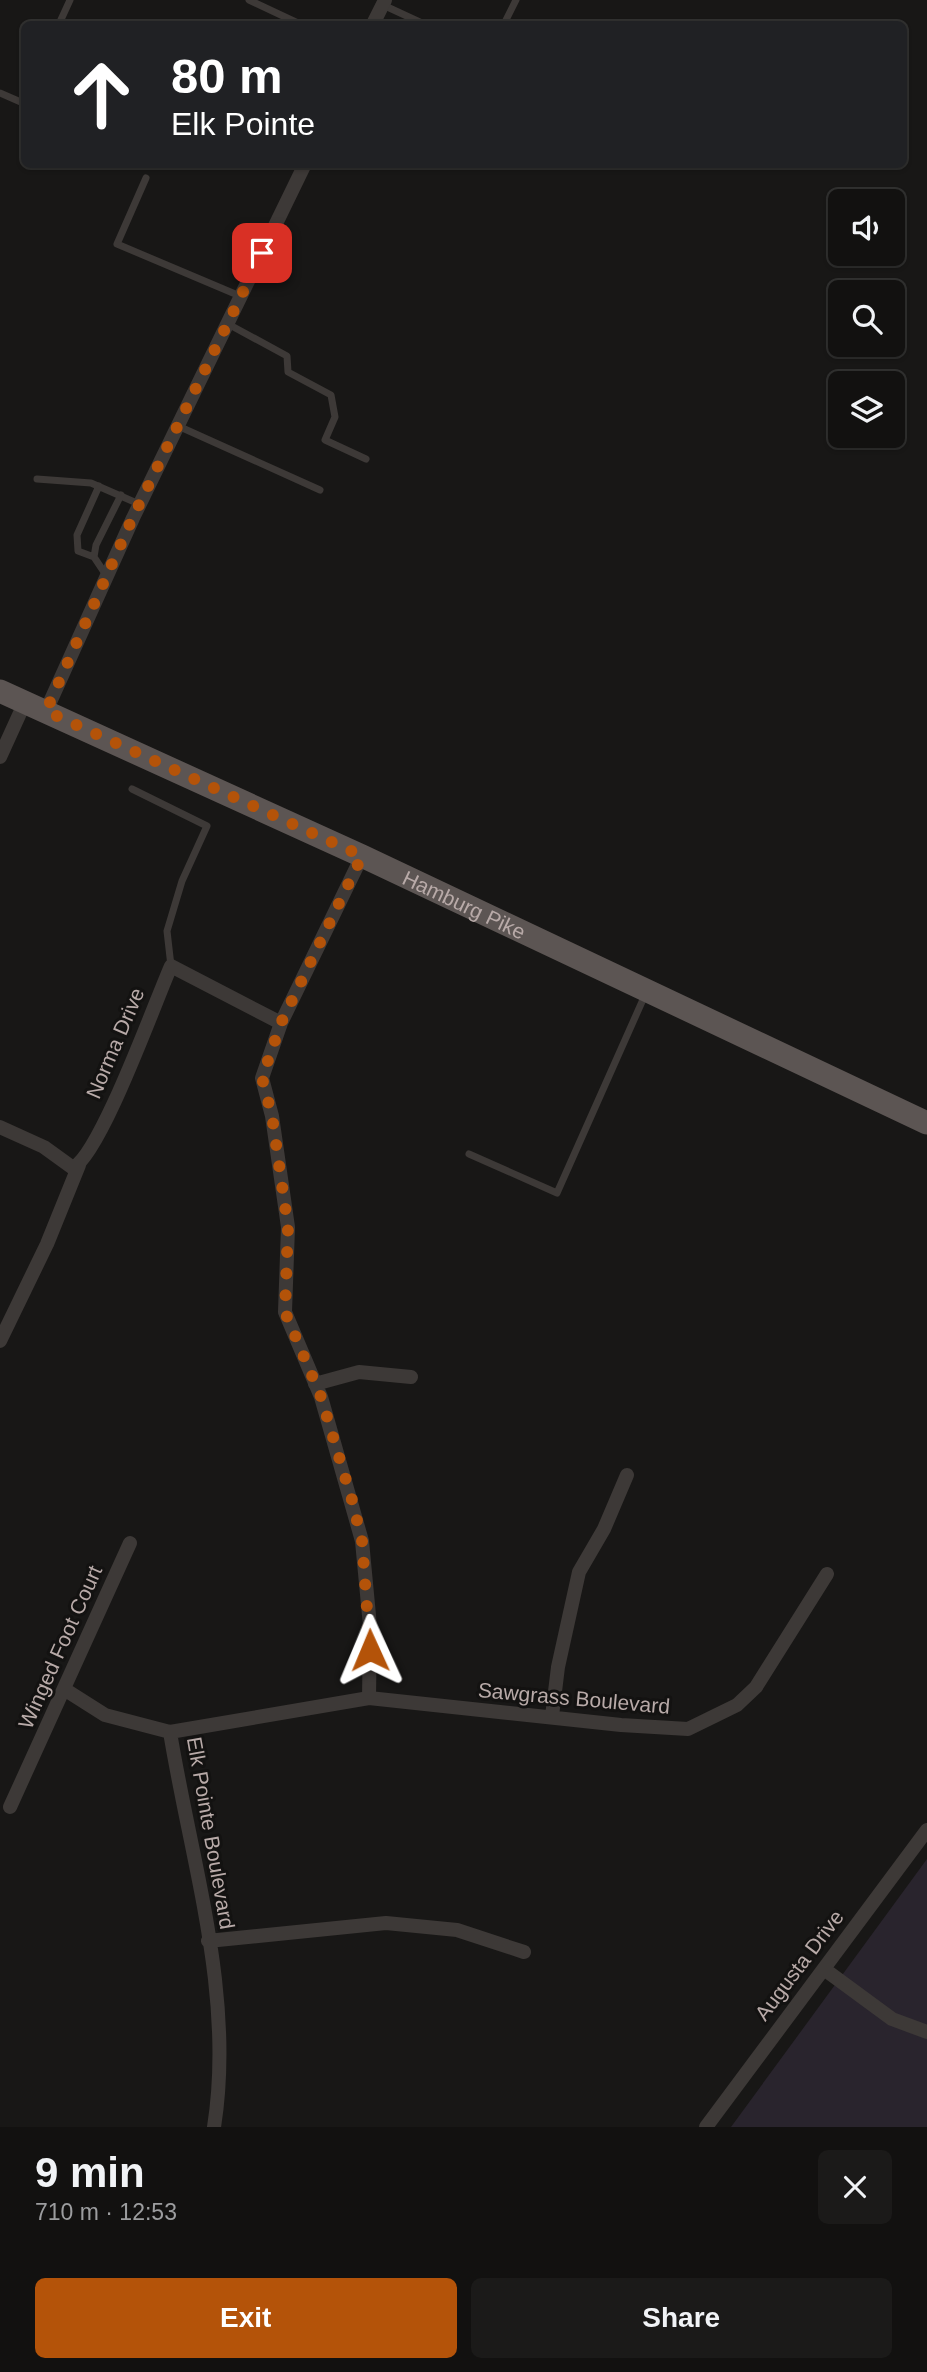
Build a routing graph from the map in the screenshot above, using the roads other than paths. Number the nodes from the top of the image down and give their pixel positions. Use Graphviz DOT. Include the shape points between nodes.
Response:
graph roads {
  1 [pos="70,0"];
  2 [pos="249,0"];
  3 [pos="516,0"];
  4 [pos="384,3"];
  5 [pos="60,21"];
  6 [pos="294,21"];
  7 [pos="375,21"];
  8 [pos="418,21"];
  9 [pos="506,21"];
  10 [pos="0,93"];
  11 [pos="21,102"];
  12 [pos="303,168"];
  13 [pos="146,178"];
  14 [pos="241,297"];
  15 [pos="228,324"];
  16 [pos="178,426"];
  17 [pos="366,459"];
  18 [pos="37,479"];
  19 [pos="99,486"];
  20 [pos="320,490"];
  21 [pos="121,495"];
  22 [pos="139,505"];
  23 [pos="94,557"];
  24 [pos="107,575"];
  25 [pos="0,691"];
  26 [pos="35,706"];
  27 [pos="0,757"];
  28 [pos="132,789"];
  29 [pos="362,856"];
  30 [pos="171,966"];
  31 [pos="647,991"];
  32 [pos="281,1023"];
  33 [pos="927,1123"];
  34 [pos="0,1126"];
  35 [pos="469,1154"];
  36 [pos="79,1165"];
  37 [pos="0,1341"];
  38 [pos="411,1377"];
  39 [pos="316,1384"];
  40 [pos="627,1475"];
  41 [pos="130,1544"];
  42 [pos="827,1574"];
  43 [pos="64,1689"];
  44 [pos="369,1698"];
  45 [pos="552,1716"];
  46 [pos="170,1732"];
  47 [pos="10,1807"];
  48 [pos="927,1830"];
  49 [pos="208,1941"];
  50 [pos="524,1952"];
  51 [pos="824,1969"];
  52 [pos="927,2032"];
  53 [pos="214,2127"];
  54 [pos="706,2127"];
  1 -- 5 [label="lane"];
  2 -- 6 [label="lane"];
  3 -- 9 [label="lane"];
  4 -- 7 [label="street"];
  4 -- 8 [label="lane"];
  10 -- 11 [label="lane"];
  12 -- 14 [label="street"];
  13 -- 14 [label="lane" via="117,244"];
  14 -- 15 [label="street"];
  15 -- 16 [label="street"];
  15 -- 17 [label="lane" via="287,356 288,372 331,396 335,417 325,440"];
  16 -- 20 [label="lane"];
  16 -- 22 [label="street"];
  18 -- 19 [label="lane"];
  19 -- 21 [label="lane"];
  19 -- 23 [label="lane" via="77,535 78,551"];
  21 -- 22 [label="lane"];
  21 -- 23 [label="lane"];
  22 -- 24 [label="street"];
  23 -- 24 [label="lane"];
  24 -- 26 [label="street"];
  25 -- 26 [label="main road, Hamburg Pike"];
  26 -- 27 [label="street"];
  26 -- 29 [label="main road, Hamburg Pike"];
  28 -- 30 [label="lane" via="207,826 182,881 167,931"];
  29 -- 31 [label="main road, Hamburg Pike"];
  29 -- 32 [label="street"];
  30 -- 32 [label="street"];
  30 -- 36 [label="street, Norma Drive" via="116,1096"];
  31 -- 33 [label="main road, Hamburg Pike"];
  31 -- 35 [label="lane" via="557,1193"];
  32 -- 39 [label="street" via="262,1078 288,1227 285,1312"];
  34 -- 36 [label="street" via="74,1168"];
  36 -- 37 [label="street, Norma Drive"];
  38 -- 39 [label="street" via="359,1372"];
  39 -- 44 [label="street" via="362,1541 370,1626"];
  40 -- 45 [label="street" via="579,1572"];
  41 -- 43 [label="street, Winged Foot Court"];
  42 -- 45 [label="street, Sawgrass Boulevard" via="755,1687 715,1719 688,1729"];
  43 -- 46 [label="street" via="105,1715"];
  43 -- 47 [label="street, Winged Foot Court"];
  44 -- 45 [label="street, Sawgrass Boulevard"];
  44 -- 46 [label="street, Elk Pointe Boulevard"];
  46 -- 49 [label="street, Elk Pointe Boulevard"];
  48 -- 51 [label="street, Augusta Drive"];
  49 -- 50 [label="street" via="386,1923 457,1930"];
  49 -- 53 [label="street, Elk Pointe Boulevard" via="220,2057"];
  51 -- 52 [label="street" via="891,2019"];
  51 -- 54 [label="street, Augusta Drive"];
}
